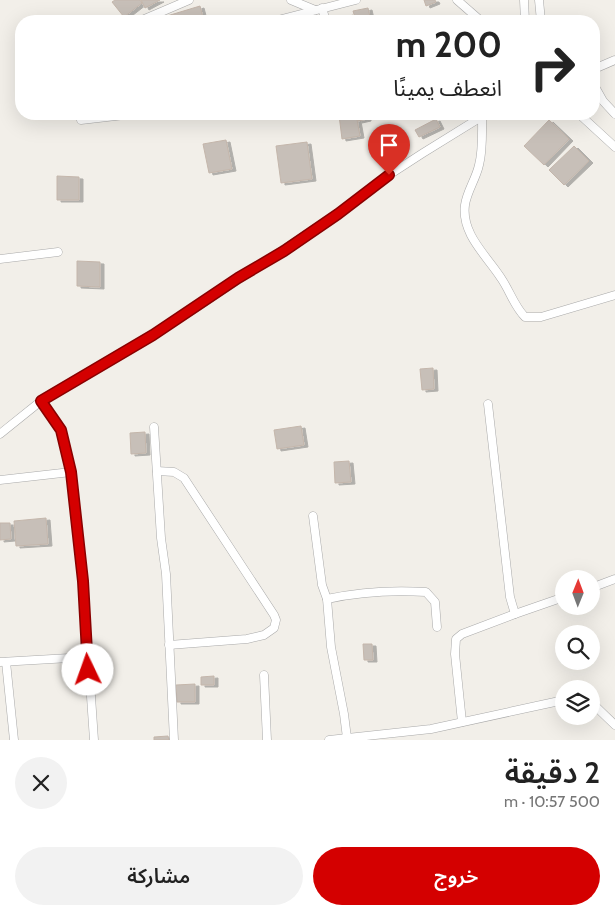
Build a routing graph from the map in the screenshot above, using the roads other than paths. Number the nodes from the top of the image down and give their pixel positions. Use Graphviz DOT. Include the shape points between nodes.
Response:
graph roads {
  1 [pos="189,0"];
  2 [pos="291,0"];
  3 [pos="356,0"];
  4 [pos="457,0"];
  5 [pos="524,0"];
  6 [pos="539,0"];
  7 [pos="318,9"];
  8 [pos="154,15"];
  9 [pos="296,15"];
  10 [pos="322,15"];
  11 [pos="473,15"];
  12 [pos="525,15"];
  13 [pos="540,15"];
  14 [pos="615,60"];
  15 [pos="600,66"];
  16 [pos="600,95"];
  17 [pos="615,114"];
  18 [pos="476,120"];
  19 [pos="483,120"];
  20 [pos="586,120"];
  21 [pos="615,146"];
  22 [pos="58,252"];
  23 [pos="0,259"];
  24 [pos="615,295"];
  25 [pos="41,401"];
  26 [pos="488,404"];
  27 [pos="154,427"];
  28 [pos="0,434"];
  29 [pos="158,471"];
  30 [pos="71,472"];
  31 [pos="0,480"];
  32 [pos="313,516"];
  33 [pos="615,579"];
  34 [pos="600,585"];
  35 [pos="327,599"];
  36 [pos="555,601"];
  37 [pos="515,614"];
  38 [pos="437,626"];
  39 [pos="169,645"];
  40 [pos="87,657"];
  41 [pos="3,662"];
  42 [pos="264,675"];
  43 [pos="555,701"];
  44 [pos="600,711"];
  45 [pos="462,722"];
  46 [pos="615,725"];
  47 [pos="346,738"];
  48 [pos="14,740"];
  49 [pos="94,740"];
  50 [pos="174,740"];
  51 [pos="267,740"];
  52 [pos="329,740"];
  1 -- 8 [label="street"];
  2 -- 7 [label="street"];
  3 -- 7 [label="street"];
  4 -- 11 [label="street"];
  5 -- 12 [label="street"];
  6 -- 13 [label="street"];
  7 -- 9 [label="street"];
  7 -- 10 [label="street"];
  14 -- 15 [label="street"];
  16 -- 17 [label="street"];
  18 -- 25 [label="street" via="389,175 284,251 153,335"];
  19 -- 24 [label="street" via="479,165 467,195 466,217 474,242 502,279 517,308 525,317 541,317"];
  20 -- 21 [label="street"];
  22 -- 23 [label="street"];
  25 -- 28 [label="street"];
  25 -- 30 [label="street" via="61,430"];
  26 -- 37 [label="street" via="510,597"];
  27 -- 29 [label="street"];
  29 -- 39 [label="street"];
  29 -- 39 [label="street" via="174,472 184,478 276,620 274,628 264,636"];
  30 -- 31 [label="street"];
  30 -- 40 [label="street" via="83,581"];
  32 -- 35 [label="street"];
  33 -- 34 [label="street"];
  35 -- 38 [label="street" via="372,593 426,592 435,602"];
  35 -- 47 [label="street" via="331,648"];
  36 -- 37 [label="street"];
  37 -- 45 [label="street" via="456,639"];
  39 -- 50 [label="street"];
  40 -- 41 [label="street"];
  40 -- 49 [label="street"];
  41 -- 48 [label="street"];
  42 -- 51 [label="street"];
  43 -- 45 [label="street"];
  44 -- 46 [label="street"];
  45 -- 47 [label="street" via="402,733"];
  47 -- 52 [label="street"];
}
